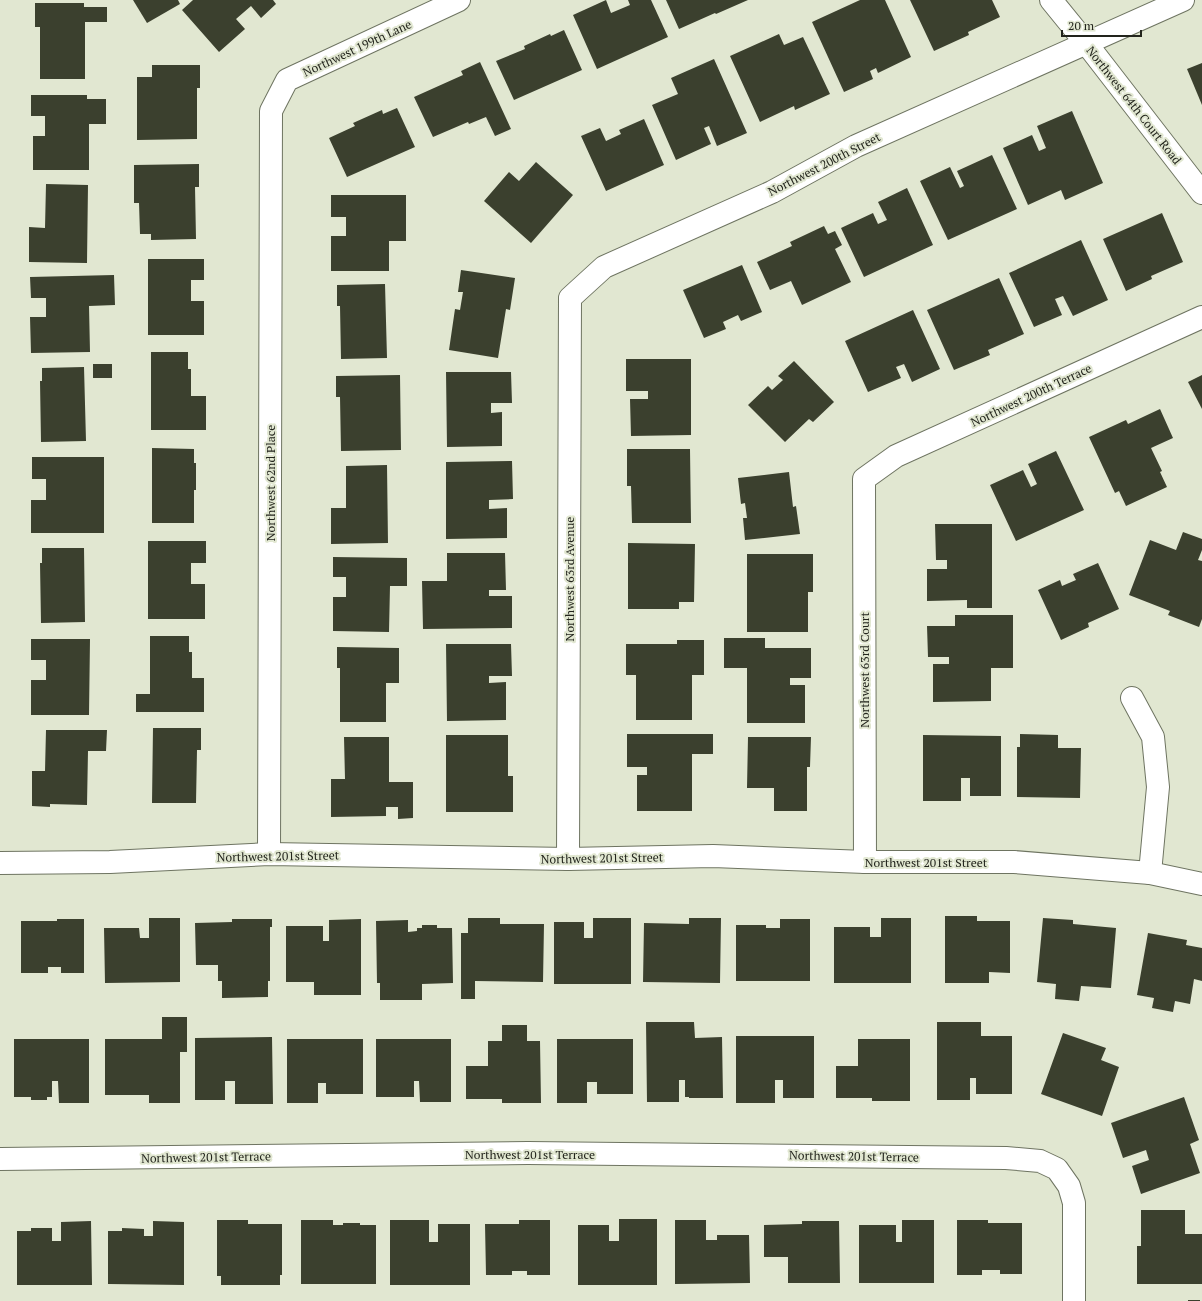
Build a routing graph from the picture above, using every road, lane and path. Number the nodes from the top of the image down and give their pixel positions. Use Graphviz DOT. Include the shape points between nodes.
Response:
graph roads {
  1 [pos="459,0"];
  2 [pos="1051,0"];
  3 [pos="1183,0"];
  4 [pos="1086,43"];
  5 [pos="271,112"];
  6 [pos="1202,192"];
  7 [pos="570,298"];
  8 [pos="1202,317"];
  9 [pos="864,479"];
  10 [pos="1132,698"];
  11 [pos="269,854"];
  12 [pos="568,859"];
  13 [pos="865,862"];
  14 [pos="0,863"];
  15 [pos="1150,873"];
  16 [pos="1202,884"];
  17 [pos="0,1159"];
  18 [pos="1074,1301"];
  1 -- 5 [label="street, Northwest 199th Lane" via="287,80"];
  2 -- 4 [label="street, Northwest 64th Court Road"];
  3 -- 4 [label="street, Northwest 200th Street"];
  4 -- 6 [label="street, Northwest 64th Court Road"];
  4 -- 7 [label="street, Northwest 200th Street" via="856,146 772,192 604,267"];
  5 -- 11 [label="street, Northwest 62nd Place"];
  7 -- 12 [label="street, Northwest 63rd Avenue"];
  8 -- 9 [label="street, Northwest 200th Terrace" via="896,456"];
  9 -- 13 [label="street, Northwest 63rd Court"];
  10 -- 15 [label="street" via="1153,737 1158,787"];
  11 -- 12 [label="street, Northwest 201st Street"];
  11 -- 14 [label="street, Northwest 201st Street" via="110,862"];
  12 -- 13 [label="street, Northwest 201st Street" via="713,856"];
  13 -- 15 [label="street, Northwest 201st Street" via="1014,862"];
  15 -- 16 [label="street, Northwest 201st Street"];
  17 -- 18 [label="street, Northwest 201st Terrace" via="552,1153 1006,1158 1040,1161 1057,1169 1070,1186 1074,1203"];
}
